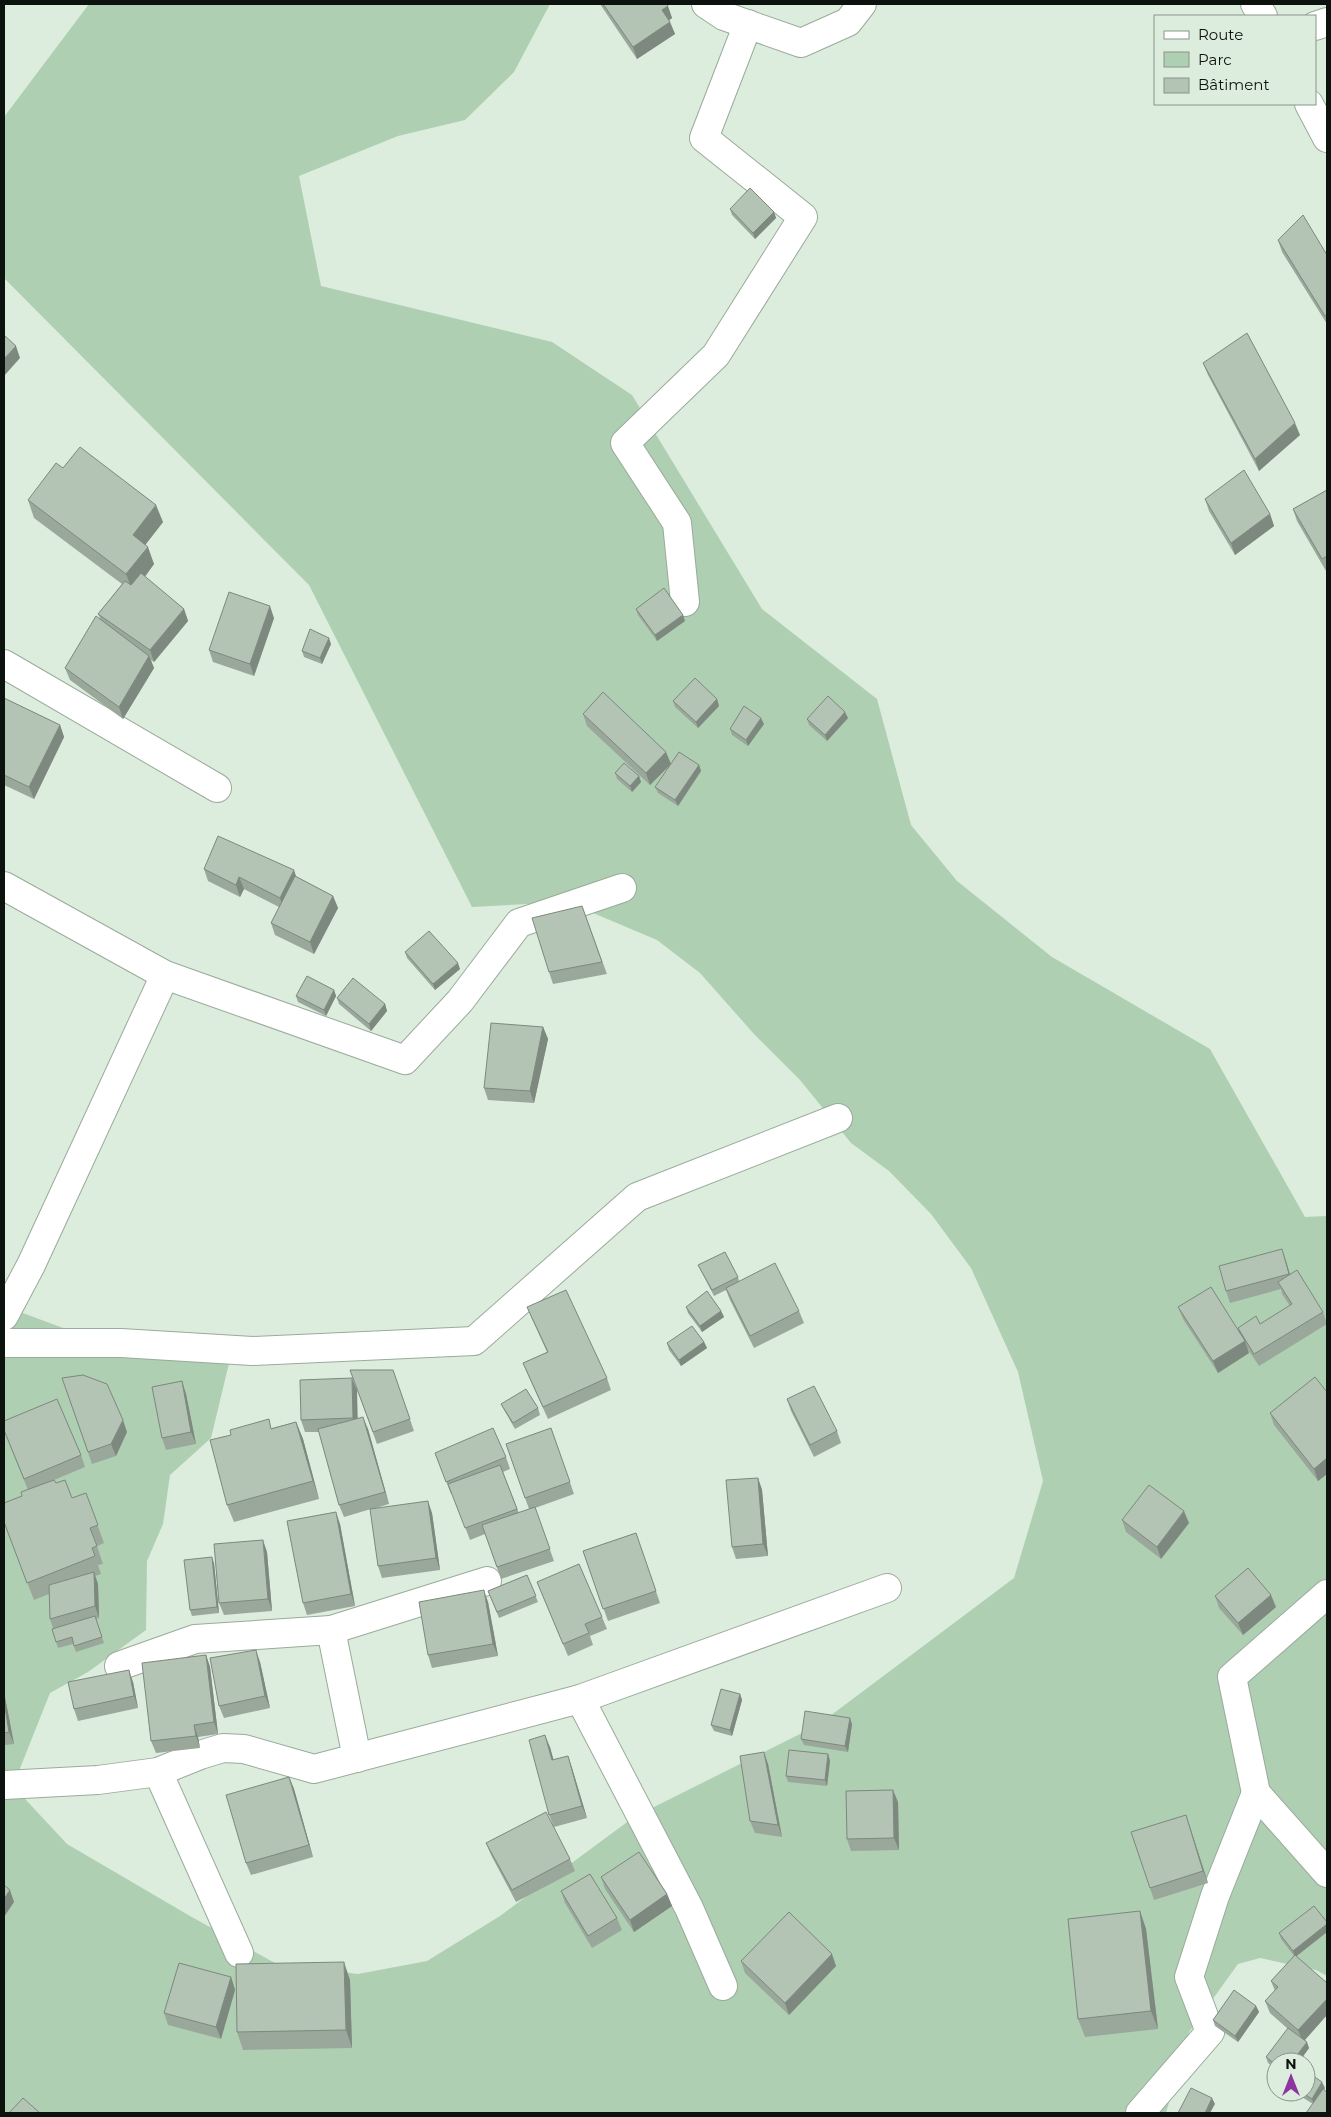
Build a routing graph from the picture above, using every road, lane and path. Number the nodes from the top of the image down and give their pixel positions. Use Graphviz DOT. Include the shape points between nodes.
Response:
graph roads {
  1 [pos="706,4"];
  2 [pos="862,4"];
  3 [pos="1255,4"];
  4 [pos="1262,15"];
  5 [pos="748,24"];
  6 [pos="1310,105"];
  7 [pos="1327,138"];
  8 [pos="685,602"];
  9 [pos="4,664"];
  10 [pos="217,788"];
  11 [pos="4,886"];
  12 [pos="622,888"];
  13 [pos="165,975"];
  14 [pos="838,1118"];
  15 [pos="4,1316"];
  16 [pos="4,1342"];
  17 [pos="487,1581"];
  18 [pos="887,1588"];
  19 [pos="1327,1594"];
  20 [pos="331,1630"];
  21 [pos="119,1666"];
  22 [pos="580,1698"];
  23 [pos="357,1758"];
  24 [pos="158,1772"];
  25 [pos="4,1785"];
  26 [pos="1256,1793"];
  27 [pos="1327,1873"];
  28 [pos="239,1953"];
  29 [pos="723,1986"];
  30 [pos="1140,2113"];
  1 -- 5 [label="street" via="724,16"];
  2 -- 5 [label="street" via="848,22 801,43"];
  3 -- 4 [label="street"];
  5 -- 8 [label="street" via="704,138 803,217 716,356 625,443 676,523"];
  6 -- 7 [label="street"];
  9 -- 10 [label="street"];
  11 -- 13 [label="street"];
  12 -- 13 [label="street" via="519,923 460,1001 405,1060"];
  13 -- 15 [label="street" via="32,1265"];
  14 -- 16 [label="street" via="637,1197 474,1341 252,1351 121,1342"];
  17 -- 20 [label="street"];
  18 -- 22 [label="street"];
  19 -- 26 [label="street" via="1232,1677"];
  20 -- 21 [label="street" via="195,1639"];
  20 -- 23 [label="street"];
  22 -- 23 [label="street"];
  22 -- 29 [label="street" via="690,1908"];
  23 -- 24 [label="street" via="314,1769 244,1749 223,1748"];
  24 -- 25 [label="street" via="98,1780"];
  24 -- 28 [label="street"];
  26 -- 27 [label="street"];
  26 -- 30 [label="street" via="1215,1896 1189,1977 1210,2032"];
}
